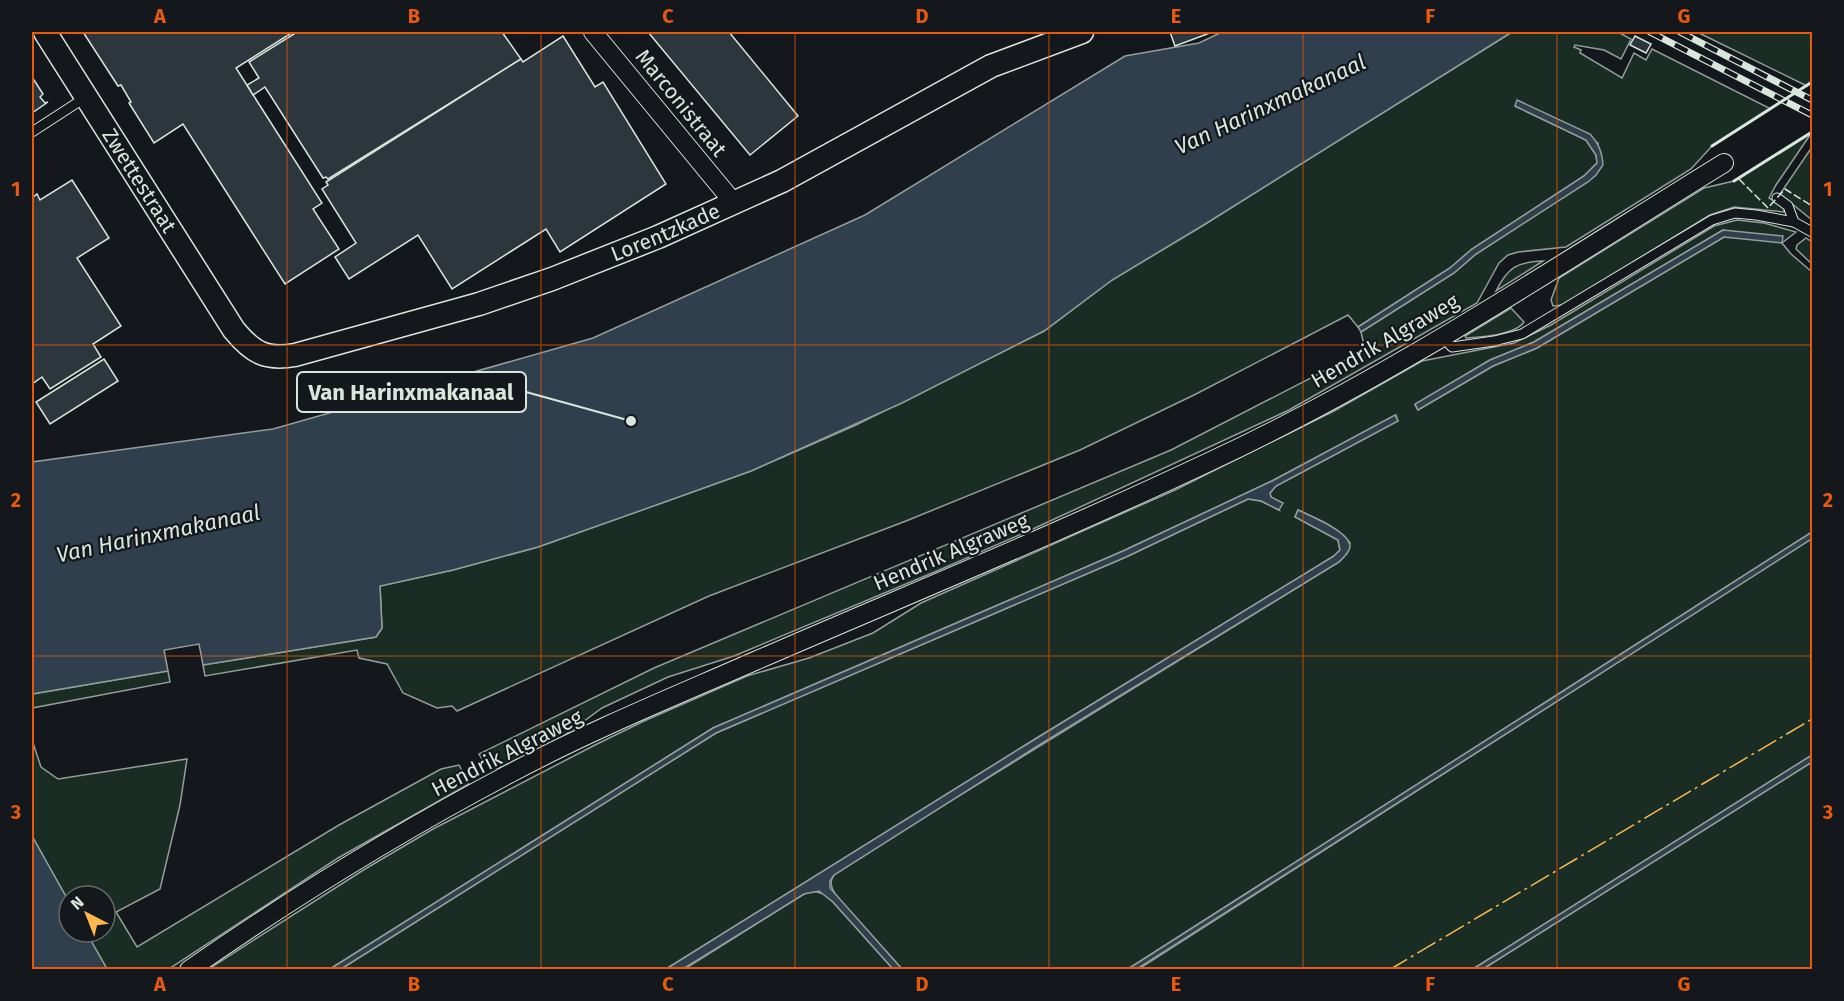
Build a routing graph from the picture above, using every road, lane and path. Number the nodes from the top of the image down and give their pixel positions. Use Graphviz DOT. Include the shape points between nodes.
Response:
graph roads {
  1 [pos="593,32"];
  2 [pos="1082,32"];
  3 [pos="51,34"];
  4 [pos="86,97"];
  5 [pos="32,132"];
  6 [pos="1724,163"];
  7 [pos="1777,198"];
  8 [pos="734,203"];
  9 [pos="1794,222"];
  10 [pos="1812,232"];
  11 [pos="234,330"];
  12 [pos="1442,336"];
  13 [pos="189,969"];
  1 -- 8 [label="street, Marconistraat"];
  2 -- 8 [label="street, Lorentzkade" via="982,71 833,154"];
  3 -- 4 [label="street, Zwettestraat"];
  4 -- 5 [label="lane"];
  4 -- 11 [label="street, Zwettestraat"];
  6 -- 12 [label="street, Hendrik Algraweg"];
  7 -- 9 [label="lane" via="1788,206"];
  8 -- 11 [label="street, Lorentzkade" via="532,286 296,355 265,355 253,350"];
  9 -- 10 [label="lane"];
  9 -- 12 [label="lane" via="1735,213 1712,220 1522,334 1452,347"];
  12 -- 13 [label="street, Hendrik Algraweg" via="1215,460 630,716 512,772 342,869"];
}
